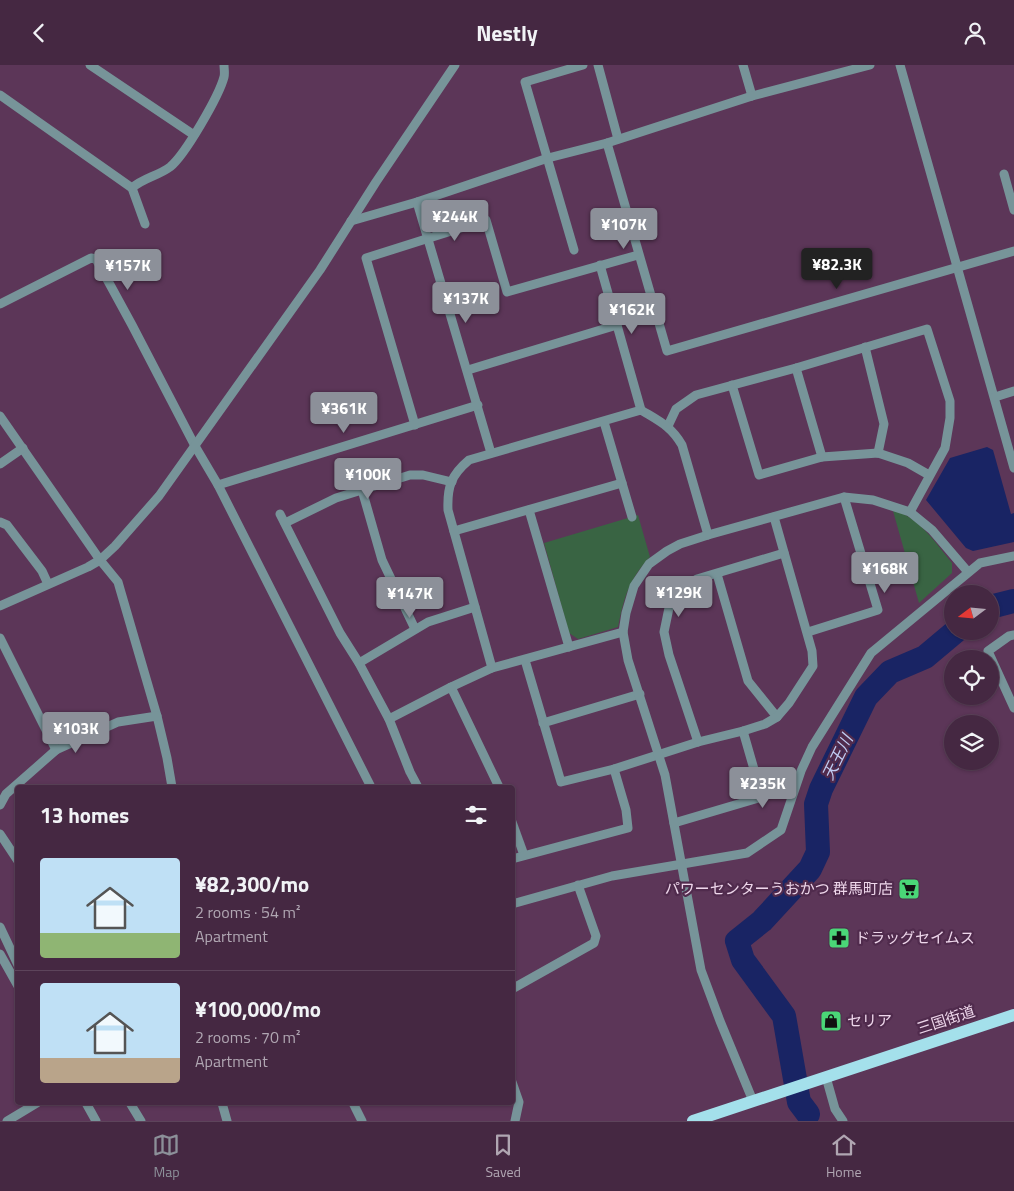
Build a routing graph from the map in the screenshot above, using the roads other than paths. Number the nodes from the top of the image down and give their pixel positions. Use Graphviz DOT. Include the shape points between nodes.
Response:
graph roads {
  1 [pos="90,65"];
  2 [pos="224,65"];
  3 [pos="455,65"];
  4 [pos="583,65"];
  5 [pos="598,65"];
  6 [pos="743,65"];
  7 [pos="870,65"];
  8 [pos="900,65"];
  9 [pos="0,95"];
  10 [pos="752,96"];
  11 [pos="194,135"];
  12 [pos="618,139"];
  13 [pos="607,143"];
  14 [pos="548,158"];
  15 [pos="1004,174"];
  16 [pos="132,188"];
  17 [pos="417,202"];
  18 [pos="1014,210"];
  19 [pos="351,221"];
  20 [pos="146,225"];
  21 [pos="428,238"];
  22 [pos="574,250"];
  23 [pos="1014,251"];
  24 [pos="638,255"];
  25 [pos="600,265"];
  26 [pos="958,268"];
  27 [pos="0,304"];
  28 [pos="617,325"];
  29 [pos="865,347"];
  30 [pos="796,368"];
  31 [pos="468,369"];
  32 [pos="732,385"];
  33 [pos="1014,391"];
  34 [pos="995,397"];
  35 [pos="478,405"];
  36 [pos="641,410"];
  37 [pos="0,416"];
  38 [pos="604,422"];
  39 [pos="414,425"];
  40 [pos="668,426"];
  41 [pos="195,446"];
  42 [pos="23,447"];
  43 [pos="491,453"];
  44 [pos="878,453"];
  45 [pos="822,457"];
  46 [pos="0,464"];
  47 [pos="1014,468"];
  48 [pos="929,475"];
  49 [pos="452,482"];
  50 [pos="622,483"];
  51 [pos="218,485"];
  52 [pos="362,490"];
  53 [pos="844,497"];
  54 [pos="529,510"];
  55 [pos="910,512"];
  56 [pos="280,514"];
  57 [pos="632,517"];
  58 [pos="774,517"];
  59 [pos="0,522"];
  60 [pos="285,523"];
  61 [pos="454,531"];
  62 [pos="708,535"];
  63 [pos="784,553"];
  64 [pos="1014,557"];
  65 [pos="100,560"];
  66 [pos="968,572"];
  67 [pos="717,574"];
  68 [pos="48,584"];
  69 [pos="0,606"];
  70 [pos="475,607"];
  71 [pos="416,629"];
  72 [pos="623,632"];
  73 [pos="808,632"];
  74 [pos="1014,635"];
  75 [pos="0,639"];
  76 [pos="569,647"];
  77 [pos="525,660"];
  78 [pos="359,663"];
  79 [pos="492,668"];
  80 [pos="451,687"];
  81 [pos="640,694"];
  82 [pos="1014,708"];
  83 [pos="157,716"];
  84 [pos="776,717"];
  85 [pos="389,719"];
  86 [pos="543,723"];
  87 [pos="743,731"];
  88 [pos="698,742"];
  89 [pos="56,750"];
  90 [pos="659,754"];
  91 [pos="614,769"];
  92 [pos="16,785"];
  93 [pos="172,785"];
  94 [pos="370,785"];
  95 [pos="417,785"];
  96 [pos="498,785"];
  97 [pos="15,786"];
  98 [pos="0,805"];
  99 [pos="674,823"];
  100 [pos="515,830"];
  101 [pos="0,834"];
  102 [pos="524,855"];
  103 [pos="15,856"];
  104 [pos="515,858"];
  105 [pos="681,865"];
  106 [pos="578,885"];
  107 [pos="515,903"];
  108 [pos="0,927"];
  109 [pos="0,954"];
  110 [pos="15,959"];
  111 [pos="15,981"];
  112 [pos="515,987"];
  113 [pos="1014,1015"];
  114 [pos="826,1077"];
  115 [pos="515,1091"];
  116 [pos="753,1101"];
  117 [pos="34,1105"];
  118 [pos="87,1105"];
  119 [pos="131,1105"];
  120 [pos="223,1105"];
  121 [pos="353,1105"];
  122 [pos="835,1109"];
  123 [pos="7,1121"];
  124 [pos="96,1121"];
  125 [pos="141,1121"];
  126 [pos="227,1121"];
  127 [pos="361,1121"];
  128 [pos="515,1121"];
  129 [pos="693,1121"];
  130 [pos="831,1121"];
  131 [pos="842,1121"];
  1 -- 11 [label="street"];
  2 -- 11 [label="street" via="220,89"];
  3 -- 19 [label="street"];
  4 -- 14 [label="street" via="525,82"];
  5 -- 12 [label="street"];
  6 -- 10 [label="street"];
  7 -- 10 [label="street"];
  8 -- 26 [label="street"];
  9 -- 16 [label="street"];
  10 -- 12 [label="street"];
  11 -- 16 [label="street" via="172,165"];
  12 -- 13 [label="street"];
  13 -- 14 [label="street"];
  13 -- 24 [label="street"];
  14 -- 17 [label="street"];
  14 -- 22 [label="street"];
  15 -- 18 [label="street"];
  16 -- 20 [label="street"];
  17 -- 19 [label="street"];
  17 -- 21 [label="street"];
  19 -- 41 [label="street"];
  21 -- 25 [label="street" via="486,221 507,292"];
  21 -- 31 [label="street"];
  21 -- 39 [label="street" via="366,258"];
  23 -- 26 [label="street"];
  24 -- 25 [label="street"];
  24 -- 26 [label="street" via="667,351"];
  25 -- 28 [label="street"];
  26 -- 34 [label="street"];
  27 -- 41 [label="street" via="91,258 96,259"];
  28 -- 31 [label="street"];
  28 -- 36 [label="street"];
  29 -- 30 [label="street"];
  29 -- 44 [label="street" via="884,424"];
  29 -- 48 [label="street" via="927,329 950,401 945,448"];
  30 -- 32 [label="street"];
  30 -- 45 [label="street"];
  31 -- 35 [label="street"];
  32 -- 40 [label="street" via="696,395 684,402 676,409"];
  32 -- 45 [label="street" via="758,475"];
  33 -- 34 [label="street"];
  34 -- 47 [label="street"];
  35 -- 39 [label="street"];
  35 -- 43 [label="street"];
  36 -- 38 [label="street"];
  36 -- 40 [label="street"];
  37 -- 42 [label="street"];
  38 -- 43 [label="street"];
  38 -- 50 [label="street"];
  39 -- 51 [label="street"];
  40 -- 62 [label="street" via="682,445"];
  41 -- 51 [label="street"];
  41 -- 65 [label="street" via="159,496"];
  42 -- 46 [label="street"];
  42 -- 65 [label="street"];
  43 -- 49 [label="street" via="469,460 453,476"];
  44 -- 45 [label="street"];
  44 -- 48 [label="street" via="908,463"];
  48 -- 55 [label="street"];
  49 -- 52 [label="street" via="410,475"];
  49 -- 61 [label="street" via="448,504"];
  50 -- 54 [label="street"];
  50 -- 57 [label="street"];
  51 -- 94 [label="street"];
  52 -- 60 [label="street" via="336,498"];
  52 -- 71 [label="street" via="382,560"];
  53 -- 55 [label="street" via="873,500"];
  53 -- 58 [label="street"];
  53 -- 73 [label="street" via="878,610"];
  54 -- 61 [label="street"];
  54 -- 76 [label="street"];
  55 -- 66 [label="street" via="932,530"];
  56 -- 60 [label="street"];
  58 -- 62 [label="street"];
  58 -- 63 [label="street"];
  59 -- 68 [label="street" via="7,525"];
  60 -- 78 [label="street" via="340,633"];
  61 -- 70 [label="street"];
  62 -- 72 [label="street" via="674,548 649,564 634,586"];
  63 -- 67 [label="street"];
  63 -- 73 [label="street"];
  64 -- 66 [label="street" via="980,563"];
  65 -- 68 [label="street"];
  65 -- 83 [label="street" via="118,582"];
  66 -- 105 [label="street" via="871,653 812,747 781,830 748,853"];
  67 -- 84 [label="street" via="748,681"];
  67 -- 88 [label="street" via="697,579 680,591 669,608 664,632"];
  68 -- 69 [label="street"];
  70 -- 71 [label="street"];
  70 -- 79 [label="street"];
  71 -- 78 [label="street"];
  72 -- 76 [label="street"];
  72 -- 81 [label="street" via="628,660"];
  73 -- 84 [label="street" via="813,666"];
  74 -- 82 [label="street" via="988,651"];
  75 -- 89 [label="street"];
  76 -- 77 [label="street"];
  77 -- 79 [label="street"];
  77 -- 86 [label="street"];
  78 -- 85 [label="street"];
  79 -- 80 [label="street"];
  80 -- 85 [label="street"];
  80 -- 96 [label="street"];
  81 -- 86 [label="street"];
  81 -- 90 [label="street"];
  83 -- 89 [label="street" via="118,722"];
  83 -- 93 [label="street"];
  84 -- 87 [label="street"];
  85 -- 95 [label="street"];
  86 -- 91 [label="street" via="561,782"];
  87 -- 88 [label="street"];
  87 -- 99 [label="street" via="762,797"];
  88 -- 90 [label="street"];
  89 -- 92 [label="street"];
  90 -- 91 [label="street"];
  90 -- 99 [label="street"];
  91 -- 102 [label="street" via="628,827"];
  97 -- 98 [label="street"];
  99 -- 105 [label="street"];
  100 -- 102 [label="street"];
  101 -- 103 [label="street"];
  102 -- 104 [label="street"];
  105 -- 106 [label="street"];
  105 -- 116 [label="street" via="702,970"];
  106 -- 107 [label="street"];
  106 -- 112 [label="street" via="596,936 594,943"];
  108 -- 110 [label="street"];
  109 -- 111 [label="street"];
  113 -- 114 [label="main road, 三国街道"];
  114 -- 116 [label="main road, 三国街道"];
  114 -- 122 [label="street"];
  115 -- 128 [label="street" via="519,1102"];
  116 -- 129 [label="main road"];
  117 -- 123 [label="street"];
  118 -- 124 [label="street"];
  119 -- 125 [label="street"];
  120 -- 126 [label="street"];
  121 -- 127 [label="street"];
  122 -- 130 [label="street"];
  122 -- 131 [label="street"];
}
